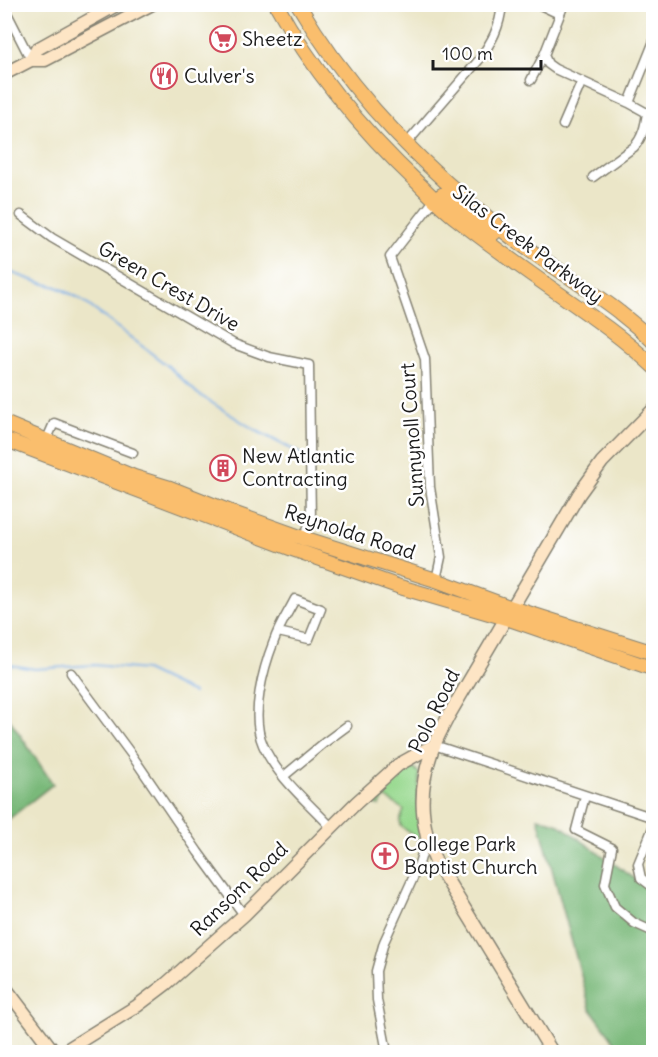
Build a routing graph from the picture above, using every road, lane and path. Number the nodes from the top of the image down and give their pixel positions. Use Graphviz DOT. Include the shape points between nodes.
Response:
graph roads {
  1 [pos="118,4"];
  2 [pos="152,4"];
  3 [pos="276,4"];
  4 [pos="298,4"];
  5 [pos="502,4"];
  6 [pos="538,4"];
  7 [pos="564,4"];
  8 [pos="645,4"];
  9 [pos="654,8"];
  10 [pos="4,14"];
  11 [pos="559,14"];
  12 [pos="654,40"];
  13 [pos="544,55"];
  14 [pos="31,60"];
  15 [pos="4,74"];
  16 [pos="531,80"];
  17 [pos="582,81"];
  18 [pos="629,103"];
  19 [pos="650,113"];
  20 [pos="563,125"];
  21 [pos="406,144"];
  22 [pos="593,177"];
  23 [pos="435,199"];
  24 [pos="21,215"];
  25 [pos="546,260"];
  26 [pos="654,342"];
  27 [pos="654,367"];
  28 [pos="654,409"];
  29 [pos="4,423"];
  30 [pos="4,439"];
  31 [pos="47,440"];
  32 [pos="133,453"];
  33 [pos="303,538"];
  34 [pos="295,550"];
  35 [pos="436,580"];
  36 [pos="509,613"];
  37 [pos="278,632"];
  38 [pos="654,653"];
  39 [pos="654,669"];
  40 [pos="71,673"];
  41 [pos="347,726"];
  42 [pos="434,745"];
  43 [pos="284,776"];
  44 [pos="585,796"];
  45 [pos="654,818"];
  46 [pos="654,825"];
  47 [pos="331,827"];
  48 [pos="427,837"];
  49 [pos="654,888"];
  50 [pos="244,915"];
  51 [pos="654,932"];
  52 [pos="654,982"];
  53 [pos="4,986"];
  54 [pos="654,992"];
  55 [pos="54,1053"];
  56 [pos="63,1053"];
  57 [pos="387,1053"];
  58 [pos="552,1053"];
  1 -- 14 [label="main road" via="37,49"];
  2 -- 14 [label="main road" via="45,60"];
  3 -- 23 [label="main road, Silas Creek Parkway" via="330,87 396,162"];
  4 -- 21 [label="main road, Silas Creek Parkway" via="337,64"];
  5 -- 21 [label="street" via="500,21 487,49"];
  6 -- 11 [label="street"];
  7 -- 11 [label="street"];
  8 -- 9 [label="street"];
  10 -- 14 [label="street" via="7,13"];
  11 -- 13 [label="street"];
  12 -- 18 [label="street"];
  13 -- 16 [label="street"];
  13 -- 17 [label="street" via="555,69"];
  14 -- 15 [label="main road"];
  17 -- 18 [label="street"];
  17 -- 20 [label="street"];
  18 -- 19 [label="street"];
  19 -- 22 [label="street" via="640,141"];
  21 -- 25 [label="main road, Silas Creek Parkway" via="510,236"];
  23 -- 25 [label="main road" via="445,196 513,246"];
  23 -- 27 [label="main road, Silas Creek Parkway" via="455,218 602,323"];
  23 -- 35 [label="street, Sunnynoll Court" via="390,256 425,359 430,487 441,557"];
  24 -- 33 [label="street, Green Crest Drive" via="52,238 234,344 269,357 309,365 311,521"];
  25 -- 26 [label="main road, Silas Creek Parkway"];
  28 -- 36 [label="main road, Polo Road" via="602,462 583,488"];
  29 -- 31 [label="main road, Reynolda Road"];
  30 -- 34 [label="main road, Reynolda Road"];
  31 -- 32 [label="street" via="54,423"];
  31 -- 33 [label="main road, Reynolda Road" via="134,477"];
  33 -- 34 [label="street"];
  33 -- 35 [label="main road, Reynolda Road"];
  34 -- 36 [label="main road, Reynolda Road" via="400,587"];
  35 -- 36 [label="main road, Reynolda Road"];
  36 -- 38 [label="main road, Reynolda Road"];
  36 -- 39 [label="main road, Reynolda Road"];
  36 -- 42 [label="main road, Polo Road"];
  37 -- 37 [label="street" via="295,599 321,609 309,639"];
  37 -- 43 [label="street" via="264,676 257,725 262,744"];
  40 -- 50 [label="street"];
  41 -- 43 [label="street"];
  42 -- 44 [label="street"];
  42 -- 47 [label="main road, Ransom Road" via="398,765"];
  42 -- 48 [label="main road, Polo Road" via="423,792"];
  43 -- 47 [label="street"];
  44 -- 45 [label="street"];
  44 -- 51 [label="street" via="576,830 612,848 605,884 615,907 634,923"];
  46 -- 49 [label="street" via="638,864 641,878"];
  47 -- 50 [label="main road, Ransom Road"];
  48 -- 57 [label="street" via="376,971"];
  48 -- 58 [label="main road, Polo Road" via="440,869"];
  50 -- 56 [label="main road, Ransom Road" via="166,984"];
  52 -- 54 [label="street"];
  53 -- 55 [label="main road"];
}
